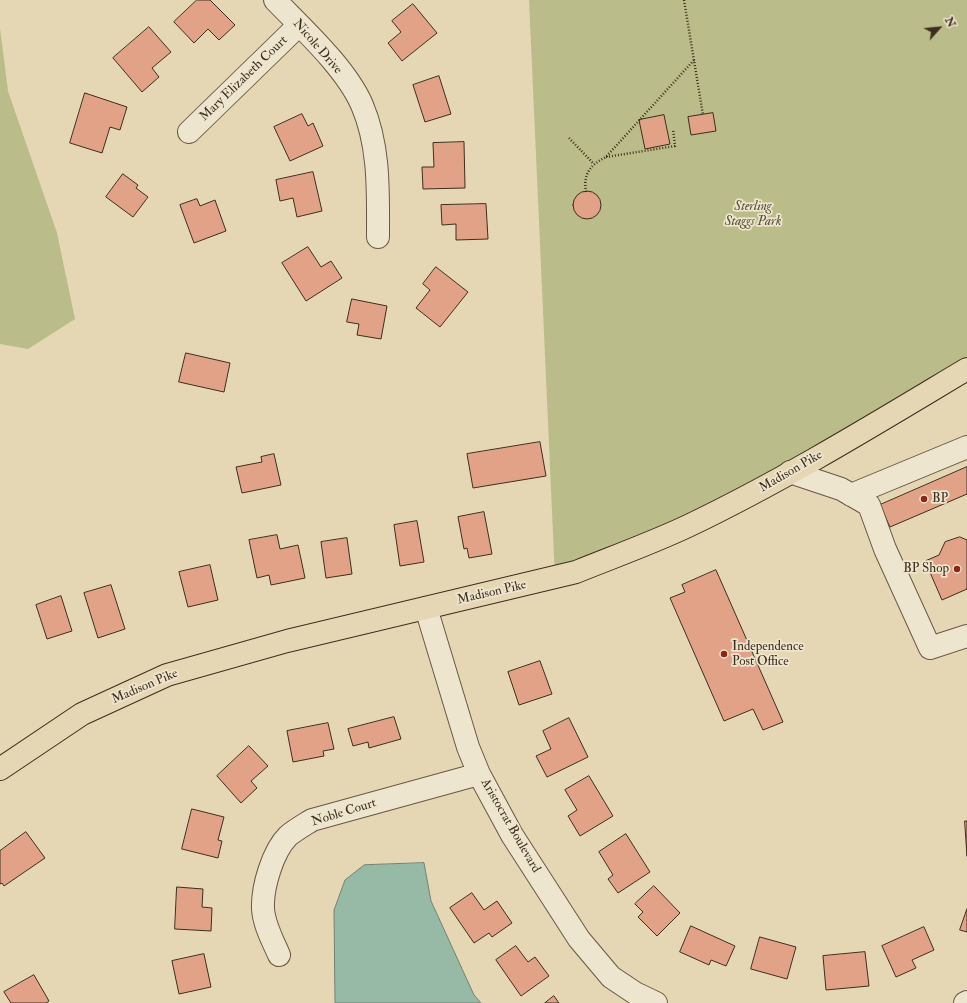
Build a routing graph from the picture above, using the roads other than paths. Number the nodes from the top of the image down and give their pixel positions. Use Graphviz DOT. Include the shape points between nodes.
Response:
graph roads {
  1 [pos="275,0"];
  2 [pos="299,25"];
  3 [pos="189,132"];
  4 [pos="378,236"];
  5 [pos="967,370"];
  6 [pos="967,447"];
  7 [pos="790,472"];
  8 [pos="851,495"];
  9 [pos="426,608"];
  10 [pos="967,636"];
  11 [pos="0,769"];
  12 [pos="479,774"];
  13 [pos="279,956"];
  14 [pos="656,1003"];
  1 -- 2 [label="street, Nicole Drive"];
  2 -- 3 [label="street, Mary Elizabeth Court"];
  2 -- 4 [label="street, Nicole Drive" via="338,66 362,105 378,174"];
  5 -- 7 [label="main road, Madison Pike"];
  6 -- 8 [label="street"];
  7 -- 8 [label="street" via="841,489"];
  7 -- 9 [label="main road, Madison Pike" via="749,496 686,527 576,572"];
  8 -- 10 [label="street" via="869,505 885,549 930,648"];
  9 -- 11 [label="main road, Madison Pike" via="287,641 167,675 82,714"];
  9 -- 12 [label="street, Aristocrat Boulevard" via="468,747"];
  12 -- 13 [label="street, Noble Court" via="312,820 288,837 273,861 266,883 263,908 268,930"];
  12 -- 14 [label="street, Aristocrat Boulevard" via="512,835 579,938 611,977"];
}
